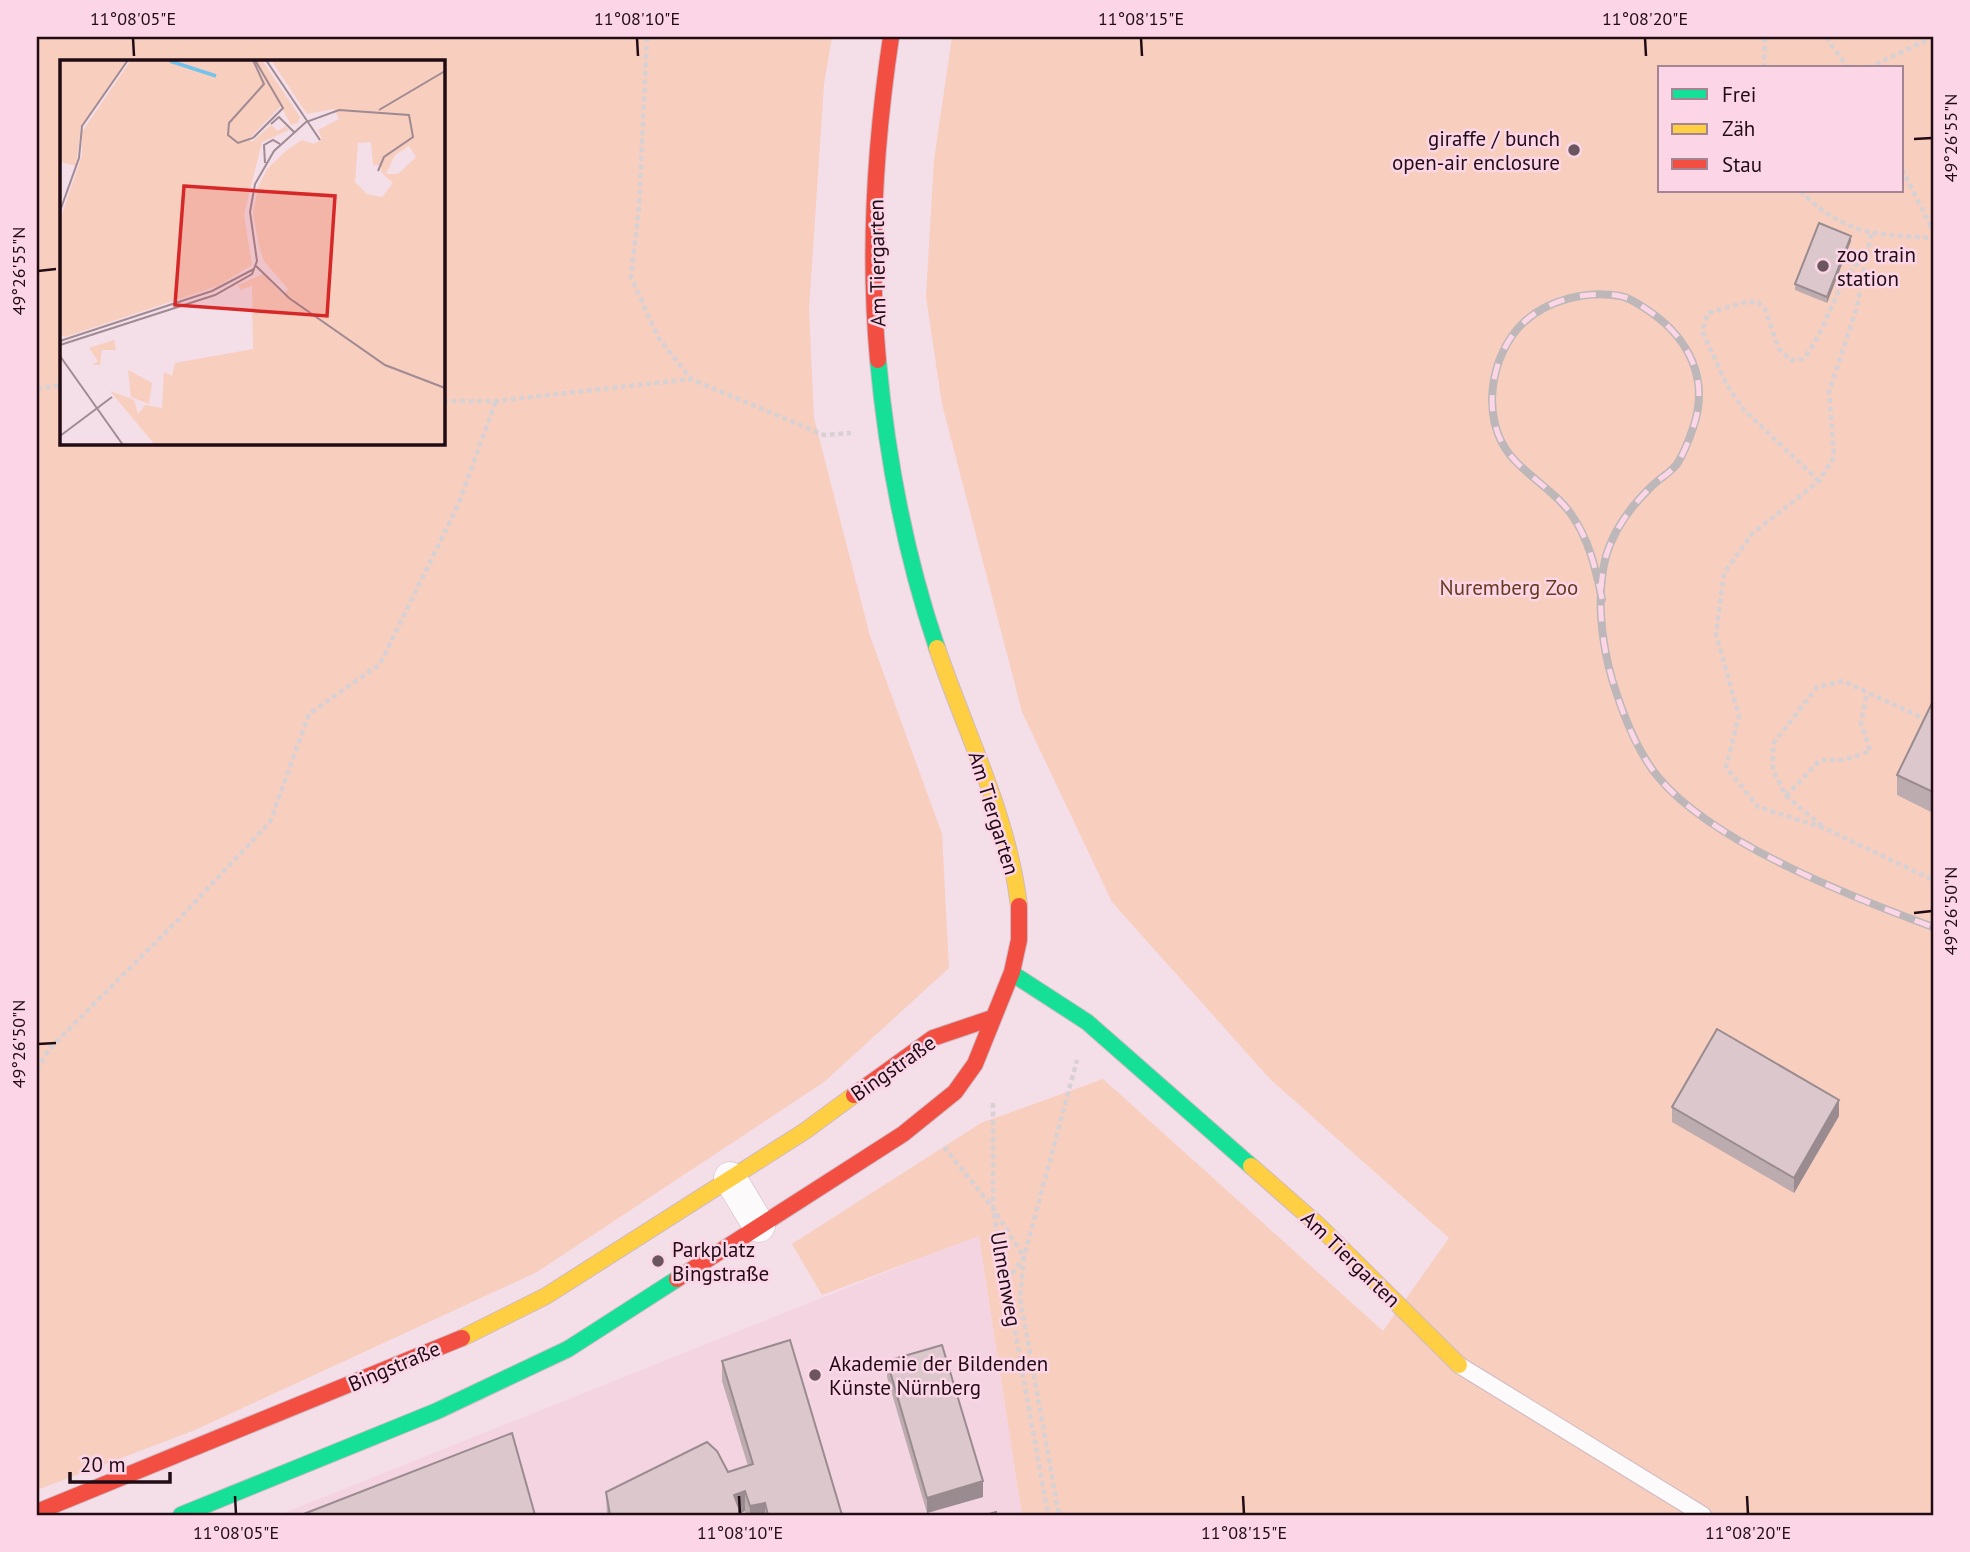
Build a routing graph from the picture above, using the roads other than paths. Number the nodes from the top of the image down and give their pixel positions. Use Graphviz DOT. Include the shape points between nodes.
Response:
graph roads {
  1 [pos="891,37"];
  2 [pos="1013,974"];
  3 [pos="992,1018"];
  4 [pos="730,1178"];
  5 [pos="760,1226"];
  6 [pos="1459,1366"];
  7 [pos="37,1513"];
  8 [pos="181,1515"];
  9 [pos="1703,1515"];
  1 -- 2 [label="street, Am Tiergarten" via="879,128 875,210 878,351 887,432 901,518 923,603 1014,868 1020,910"];
  2 -- 3 [label="street"];
  2 -- 6 [label="street, Am Tiergarten" via="1087,1022 1317,1224"];
  3 -- 4 [label="street, Bingstraße" via="933,1038 805,1131"];
  3 -- 5 [label="street" via="969,1076 923,1120"];
  4 -- 5 [label="street"];
  4 -- 7 [label="street, Bingstraße" via="576,1278 483,1328"];
  5 -- 8 [label="street" via="634,1309 502,1383"];
  6 -- 9 [label="lane, Am Tiergarten"];
}
